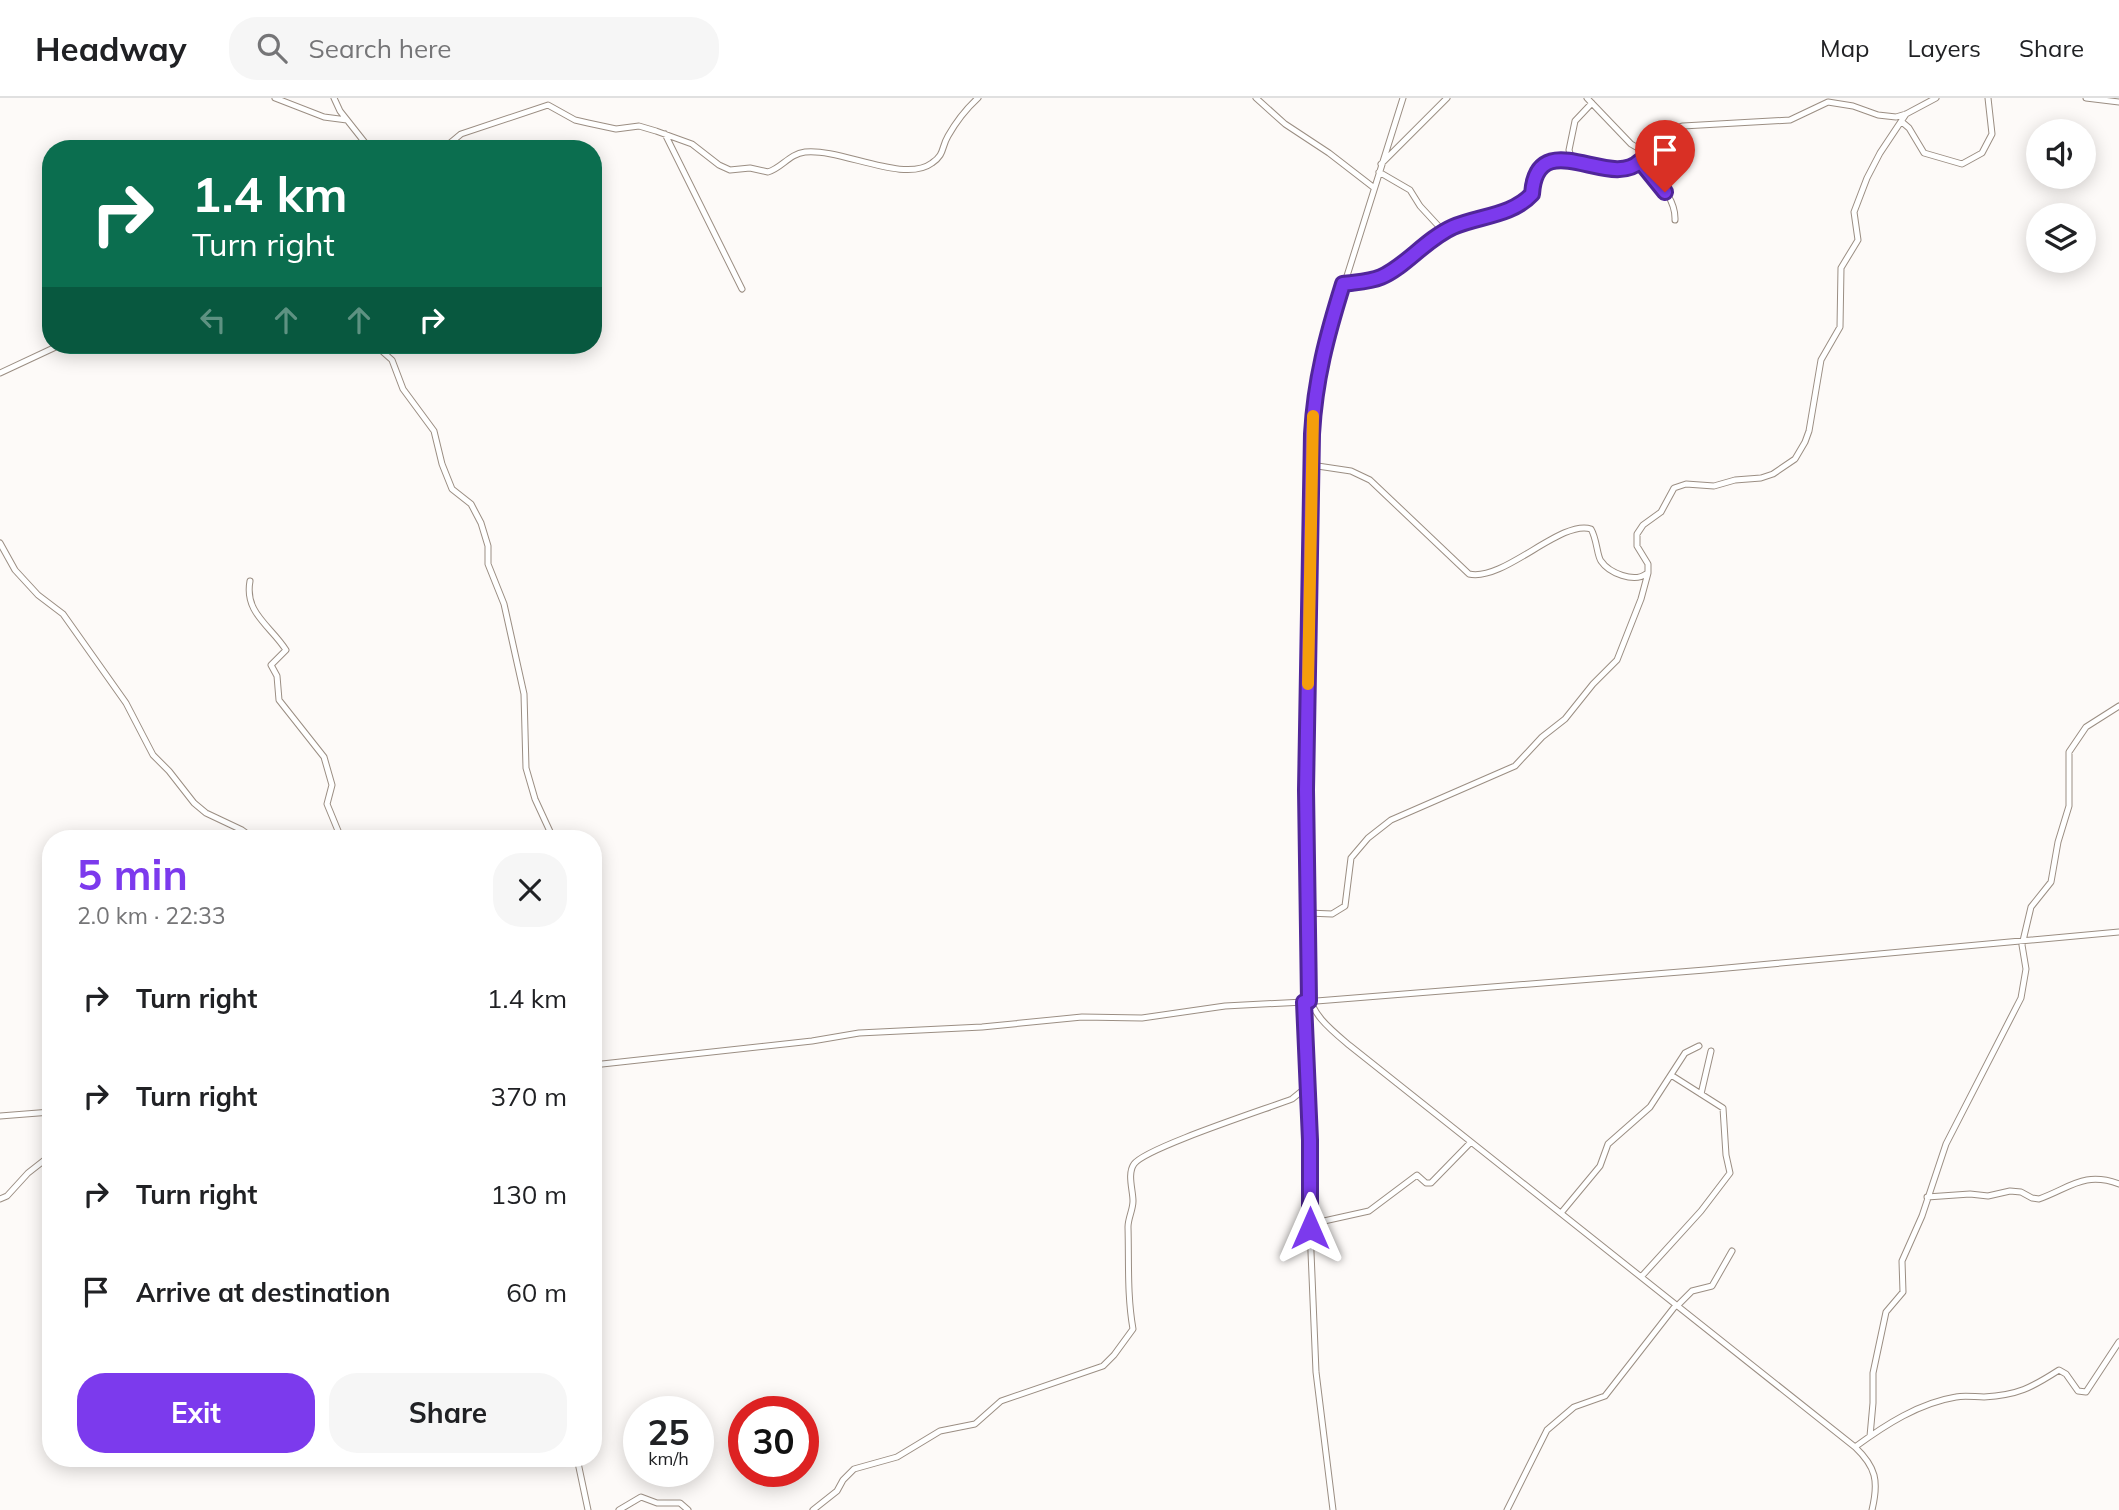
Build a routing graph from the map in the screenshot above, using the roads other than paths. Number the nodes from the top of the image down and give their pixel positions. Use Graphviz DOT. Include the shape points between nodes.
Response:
graph roads {
  1 [pos="275,98"];
  2 [pos="334,98"];
  3 [pos="978,98"];
  4 [pos="1256,98"];
  5 [pos="1403,98"];
  6 [pos="1447,98"];
  7 [pos="1936,98"];
  8 [pos="1989,98"];
  9 [pos="2086,98"];
  10 [pos="2095,98"];
  11 [pos="1836,100"];
  12 [pos="1590,101"];
  13 [pos="2119,102"];
  14 [pos="1906,114"];
  15 [pos="347,120"];
  16 [pos="1902,122"];
  17 [pos="665,134"];
  18 [pos="363,140"];
  19 [pos="454,140"];
  20 [pos="1649,143"];
  21 [pos="1569,150"];
  22 [pos="1559,160"];
  23 [pos="1572,160"];
  24 [pos="1640,161"];
  25 [pos="1381,164"];
  26 [pos="1379,172"];
  27 [pos="1373,187"];
  28 [pos="1675,220"];
  29 [pos="1444,232"];
  30 [pos="1343,284"];
  31 [pos="742,289"];
  32 [pos="42,353"];
  33 [pos="386,354"];
  34 [pos="0,373"];
  35 [pos="1311,465"];
  36 [pos="0,543"];
  37 [pos="1648,573"];
  38 [pos="250,581"];
  39 [pos="2119,706"];
  40 [pos="240,830"];
  41 [pos="338,830"];
  42 [pos="550,830"];
  43 [pos="1308,913"];
  44 [pos="2119,932"];
  45 [pos="2023,940"];
  46 [pos="1306,1001"];
  47 [pos="1699,1046"];
  48 [pos="1711,1051"];
  49 [pos="602,1064"];
  50 [pos="1671,1075"];
  51 [pos="1308,1086"];
  52 [pos="1701,1094"];
  53 [pos="42,1113"];
  54 [pos="0,1116"];
  55 [pos="1471,1142"];
  56 [pos="42,1162"];
  57 [pos="2119,1184"];
  58 [pos="1927,1197"];
  59 [pos="0,1199"];
  60 [pos="1561,1213"];
  61 [pos="1310,1228"];
  62 [pos="1732,1251"];
  63 [pos="1641,1278"];
  64 [pos="1676,1305"];
  65 [pos="2119,1342"];
  66 [pos="1870,1436"];
  67 [pos="1855,1447"];
  68 [pos="579,1467"];
  69 [pos="588,1510"];
  70 [pos="618,1510"];
  71 [pos="688,1510"];
  72 [pos="813,1510"];
  73 [pos="1333,1510"];
  74 [pos="1507,1510"];
  75 [pos="1872,1510"];
  1 -- 15 [label="street" via="324,117"];
  2 -- 15 [label="street"];
  3 -- 17 [label="street" via="956,123 943,153 916,171 819,151 794,154 771,172 730,170 692,144"];
  4 -- 27 [label="street" via="1284,124"];
  5 -- 25 [label="street"];
  6 -- 25 [label="street"];
  7 -- 14 [label="street"];
  8 -- 16 [label="street" via="1992,134 1982,153 1962,164 1924,153"];
  9 -- 10 [label="street"];
  10 -- 13 [label="street"];
  11 -- 14 [label="street" via="1885,117"];
  11 -- 20 [label="street" via="1784,121 1674,127"];
  12 -- 20 [label="street" via="1635,147"];
  12 -- 21 [label="street" via="1575,121"];
  14 -- 16 [label="street"];
  15 -- 18 [label="street"];
  16 -- 37 [label="street" via="1871,170 1854,212 1858,240 1840,275 1840,330 1821,360 1805,442 1789,465 1761,478 1674,488 1661,512 1637,534 1637,547 1648,564"];
  17 -- 19 [label="street" via="639,126 589,124 545,104"];
  17 -- 31 [label="street"];
  20 -- 24 [label="street"];
  21 -- 22 [label="street"];
  21 -- 23 [label="street"];
  22 -- 23 [label="street"];
  22 -- 29 [label="street" via="1536,174 1532,194 1525,200"];
  23 -- 24 [label="street" via="1618,169 1632,168"];
  24 -- 28 [label="street" via="1672,201"];
  25 -- 26 [label="street"];
  26 -- 27 [label="street"];
  26 -- 29 [label="street" via="1410,190"];
  27 -- 30 [label="street"];
  29 -- 30 [label="street" via="1387,274"];
  30 -- 35 [label="street" via="1316,381"];
  32 -- 34 [label="street"];
  33 -- 42 [label="street" via="403,389 434,431 452,489 471,504 481,523 524,694 526,768"];
  35 -- 37 [label="street" via="1350,471 1370,480 1469,573 1495,569 1585,527 1591,529 1604,564 1628,578"];
  35 -- 43 [label="street"];
  36 -- 40 [label="street" via="15,570 66,618 126,703 153,755 194,803"];
  37 -- 43 [label="street" via="1620,657 1565,719 1515,766 1382,826 1351,858 1345,906 1332,914"];
  38 -- 41 [label="street" via="248,597 253,609 286,650 271,665 278,696 324,757 332,785 327,804"];
  39 -- 45 [label="street" via="2086,727 2070,752 2070,800 2053,876 2032,903"];
  43 -- 46 [label="street"];
  44 -- 45 [label="street"];
  45 -- 46 [label="street"];
  45 -- 58 [label="street" via="2026,969 2018,1007 1951,1132"];
  46 -- 49 [label="street" via="1142,1018 1082,1017 859,1033"];
  46 -- 51 [label="street"];
  46 -- 55 [label="street" via="1331,1030"];
  47 -- 50 [label="street" via="1688,1049"];
  48 -- 52 [label="street"];
  50 -- 52 [label="street"];
  50 -- 60 [label="street" via="1644,1113 1608,1144 1600,1166"];
  51 -- 61 [label="street"];
  51 -- 72 [label="street" via="1292,1099 1166,1146 1133,1165 1128,1227 1133,1329 1103,1366 1001,1401 975,1424 940,1431 897,1457 854,1469 837,1492"];
  52 -- 63 [label="street" via="1725,1112 1730,1173"];
  53 -- 54 [label="street"];
  55 -- 60 [label="street"];
  55 -- 61 [label="street" via="1431,1183 1417,1175 1369,1211"];
  56 -- 59 [label="street"];
  57 -- 58 [label="street" via="2090,1178 2039,1199 2011,1191"];
  58 -- 66 [label="street" via="1902,1261 1903,1292 1886,1312 1874,1366"];
  60 -- 63 [label="street"];
  61 -- 73 [label="street" via="1316,1372"];
  62 -- 64 [label="street" via="1712,1286 1692,1291"];
  63 -- 64 [label="street"];
  64 -- 67 [label="street"];
  64 -- 74 [label="street" via="1605,1396 1574,1408 1547,1430"];
  65 -- 66 [label="street" via="2086,1392 2078,1391 2059,1370 2022,1391 1958,1396 1932,1403"];
  66 -- 67 [label="street"];
  67 -- 75 [label="street" via="1874,1472"];
  68 -- 69 [label="street"];
  70 -- 71 [label="street" via="641,1497 680,1503"];
}
